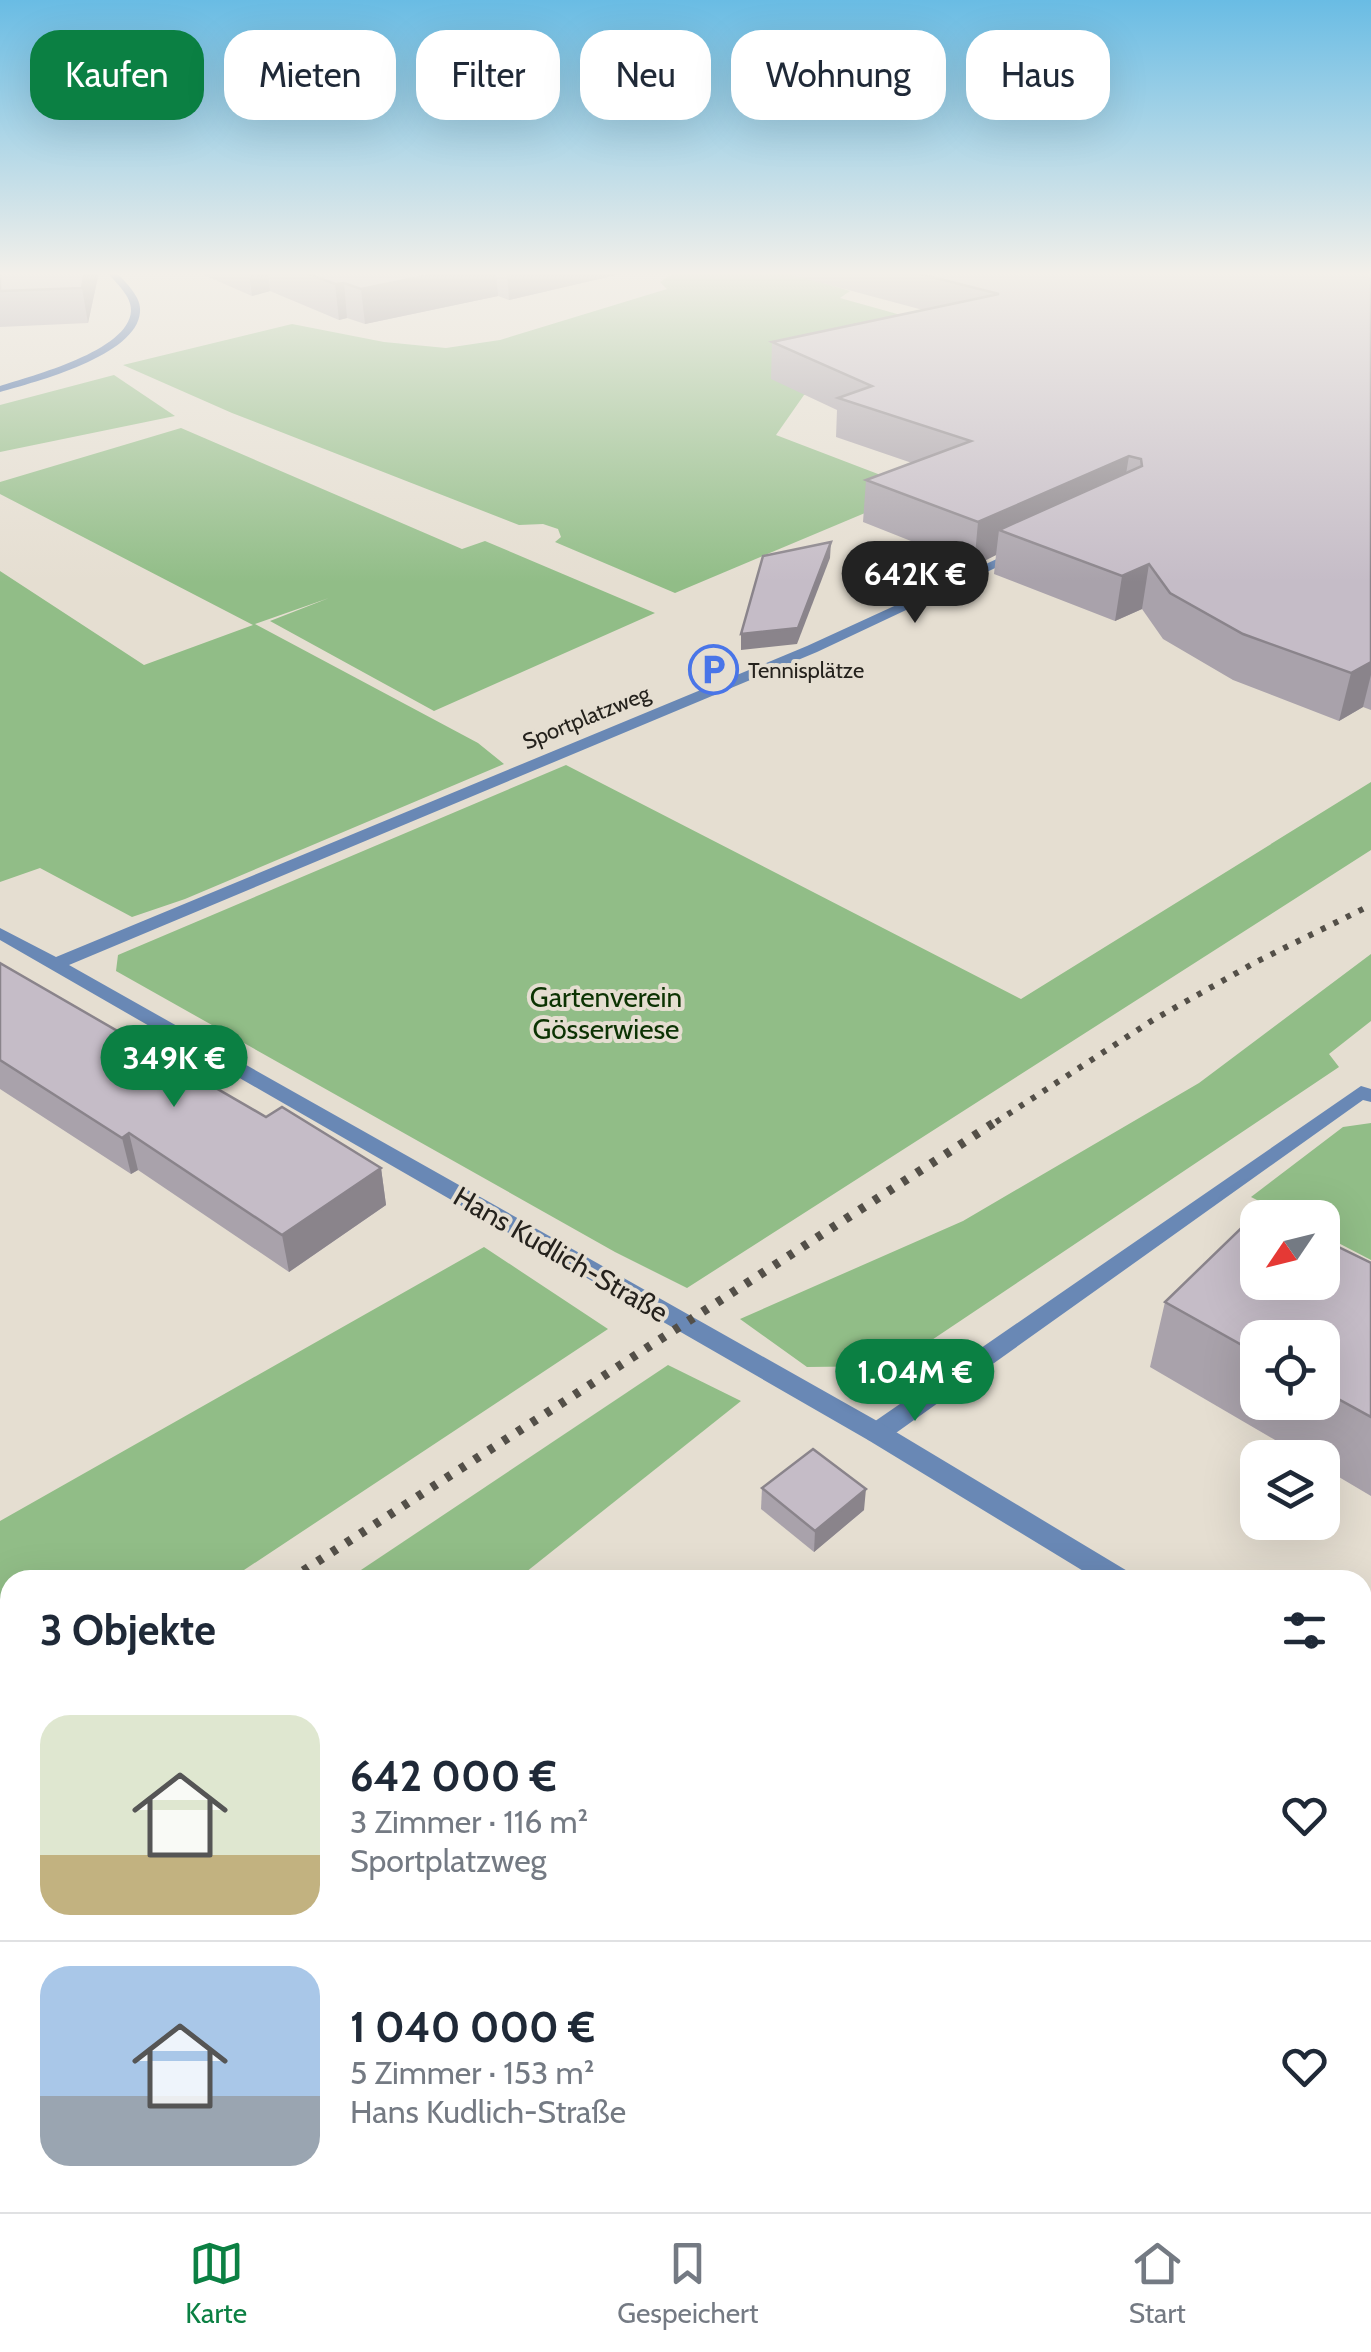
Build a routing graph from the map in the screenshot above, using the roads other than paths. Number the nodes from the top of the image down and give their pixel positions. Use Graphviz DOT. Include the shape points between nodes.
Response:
graph roads {
  1 [pos="40,375"];
  2 [pos="0,389"];
  3 [pos="1040,544"];
  4 [pos="0,932"];
  5 [pos="58,963"];
  6 [pos="1371,1096"];
  7 [pos="877,1432"];
  8 [pos="1104,1570"];
  1 -- 2 [label="main road"];
  3 -- 5 [label="street, Sportplatzweg" via="812,650"];
  4 -- 5 [label="street, Hans Kudlich-Straße"];
  5 -- 7 [label="street, Hans Kudlich-Straße"];
  6 -- 7 [label="street" via="1361,1092"];
  7 -- 8 [label="street, Hans Kudlich-Straße"];
}
